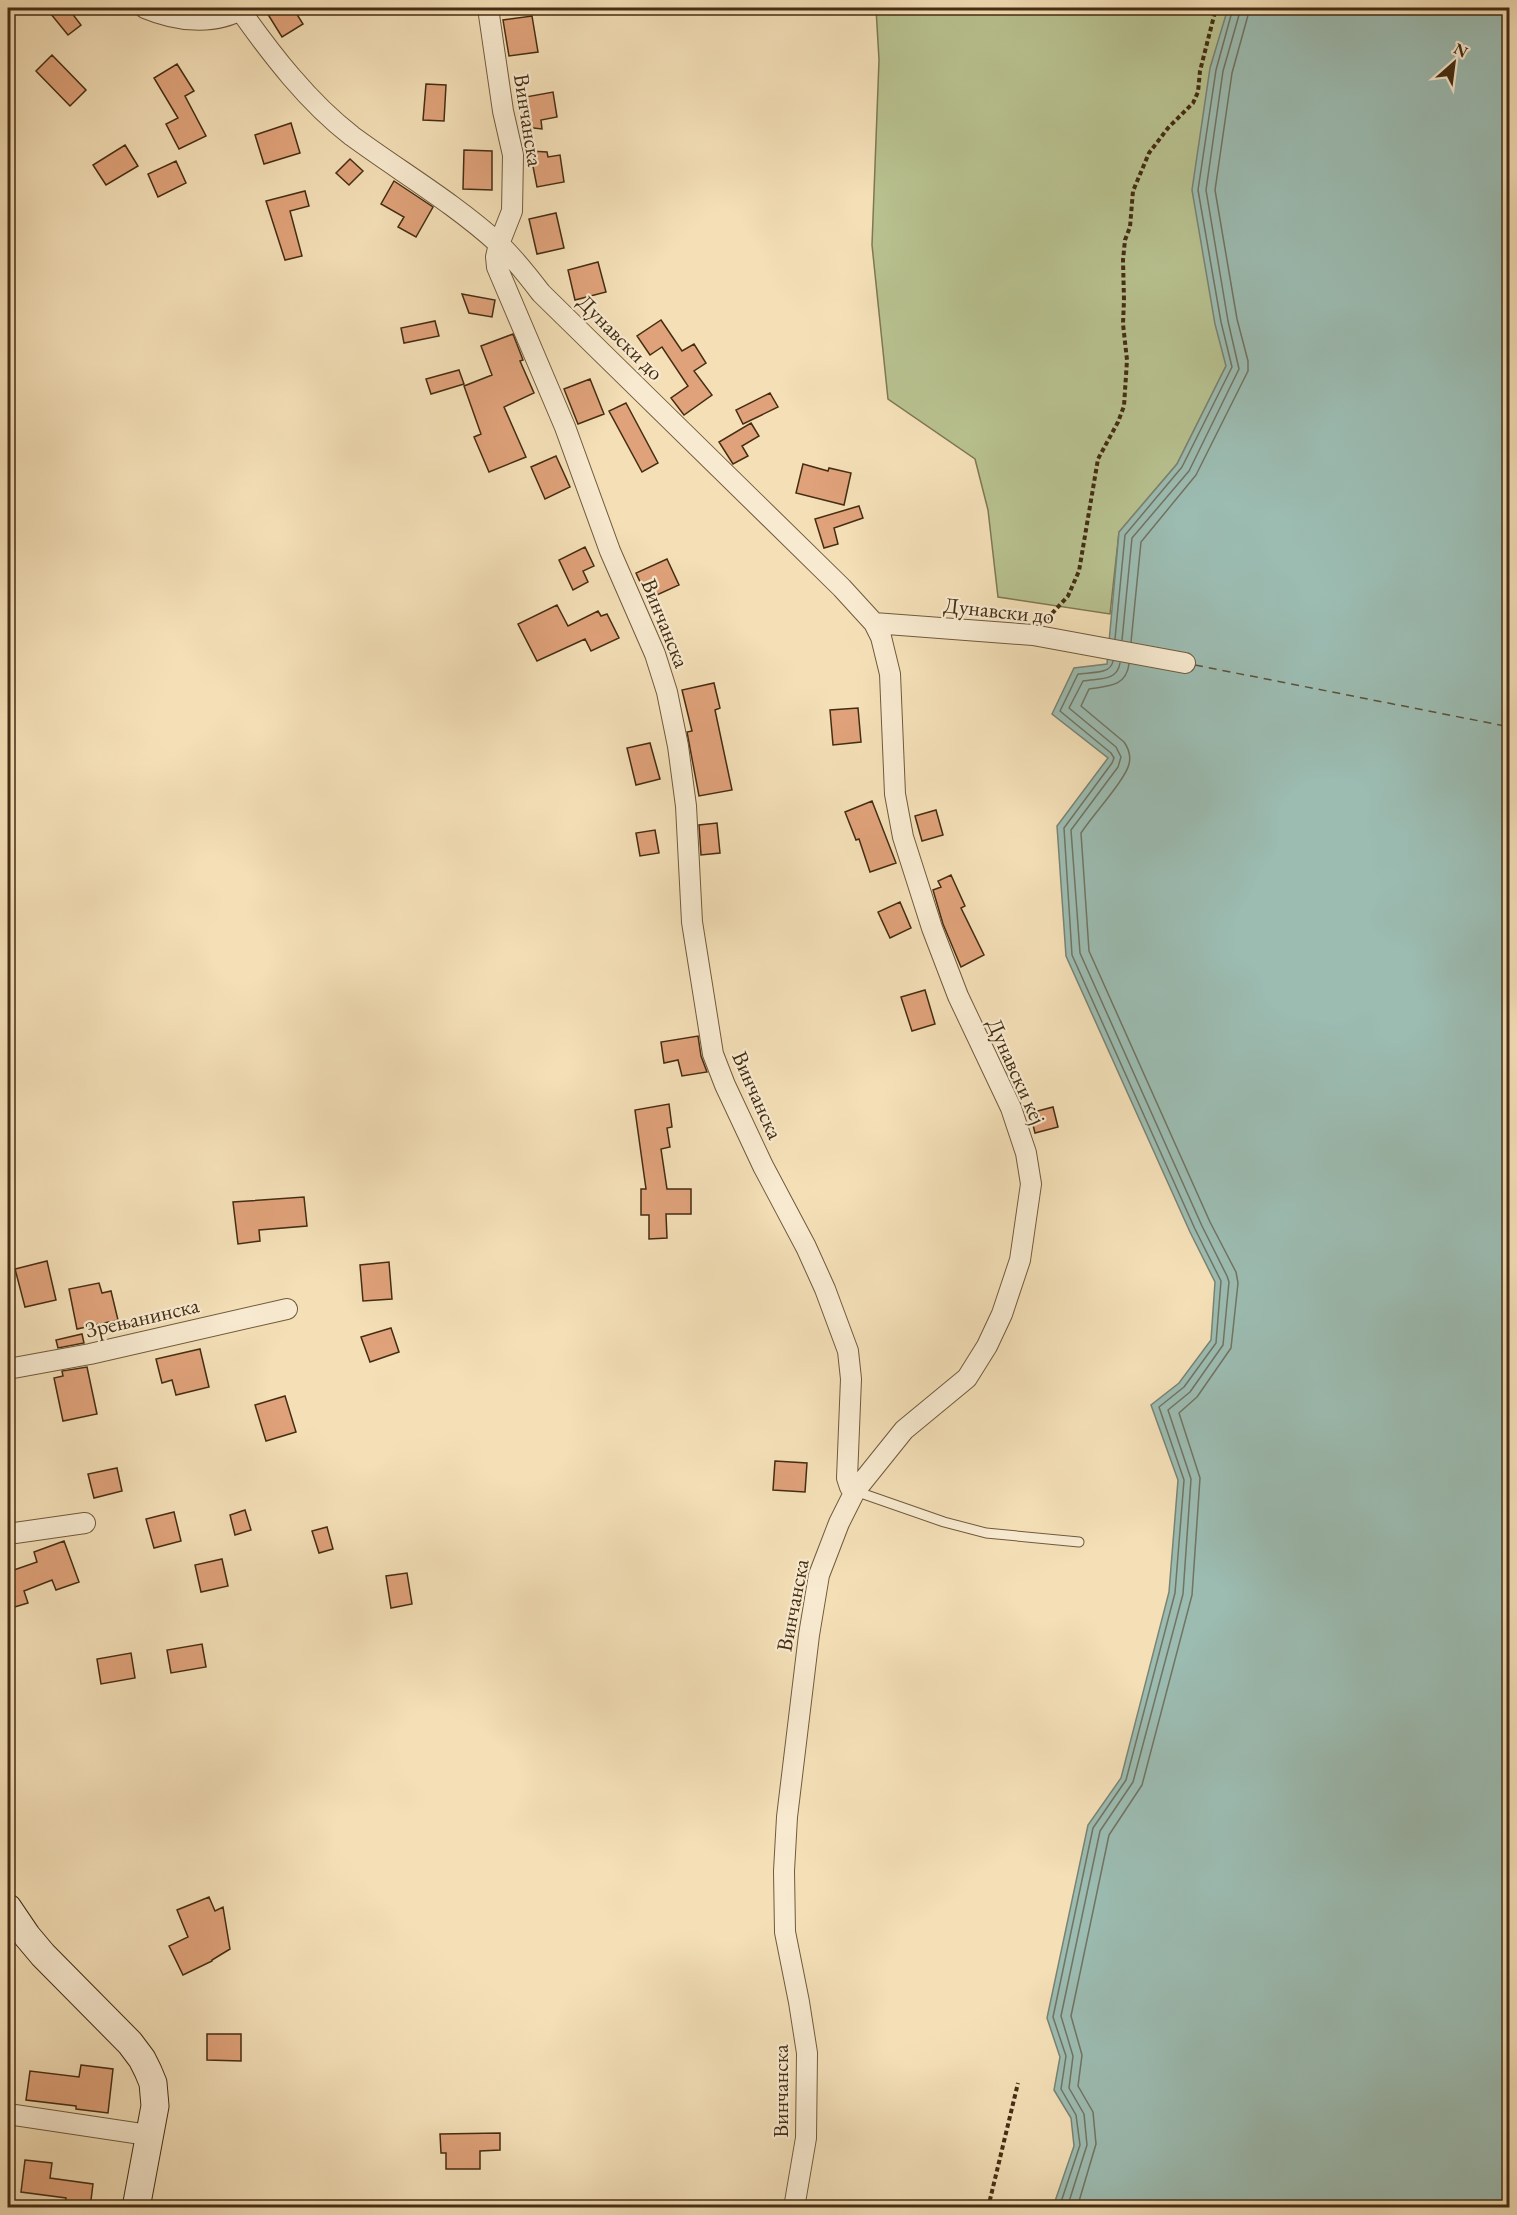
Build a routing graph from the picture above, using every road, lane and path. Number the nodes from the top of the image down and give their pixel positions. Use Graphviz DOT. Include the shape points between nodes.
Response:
graph roads {
  1 [pos="145,8"];
  2 [pos="488,8"];
  3 [pos="1216,8"];
  4 [pos="242,9"];
  5 [pos="499,244"];
  6 [pos="874,623"];
  7 [pos="1033,635"];
  8 [pos="1185,663"];
  9 [pos="287,1309"];
  10 [pos="8,1369"];
  11 [pos="855,1491"];
  12 [pos="85,1523"];
  13 [pos="8,1534"];
  14 [pos="1079,1542"];
  15 [pos="9,1913"];
  16 [pos="1018,2083"];
  17 [pos="8,2114"];
  18 [pos="148,2135"];
  19 [pos="136,2208"];
  20 [pos="794,2208"];
  21 [pos="988,2208"];
  1 -- 4 [label="street, Дунавски до" via="167,16 201,19"];
  2 -- 5 [label="street, Винчанска" via="513,155 512,211"];
  3 -- 7 [label="path" via="1198,92 1149,153 1133,191 1123,260 1124,406 1098,459 1078,571 1068,596"];
  4 -- 5 [label="street, Дунавски до" via="266,47 326,113"];
  5 -- 6 [label="street, Дунавски до" via="541,293"];
  5 -- 11 [label="street, Винчанска" via="496,257 500,278 565,427 667,692 686,806 692,922 713,1054 820,1278 848,1351 852,1378 846,1478"];
  6 -- 7 [label="street, Дунавски до"];
  6 -- 11 [label="street, Дунавски кеј" via="890,674 895,794 903,837 958,996 1011,1108 1026,1153 1031,1184 1020,1260 987,1346 967,1378 904,1430"];
  7 -- 8 [label="street, Дунавски до"];
  9 -- 10 [label="street, Зрењанинска"];
  11 -- 14 [label="lane" via="986,1533"];
  11 -- 20 [label="street, Винчанска" via="819,1575 787,1817 785,1932 807,2053 806,2138"];
  12 -- 13 [label="street"];
  15 -- 18 [label="street" via="142,2059 153,2083 155,2106"];
  16 -- 21 [label="path"];
  17 -- 18 [label="street"];
  18 -- 19 [label="street"];
}
